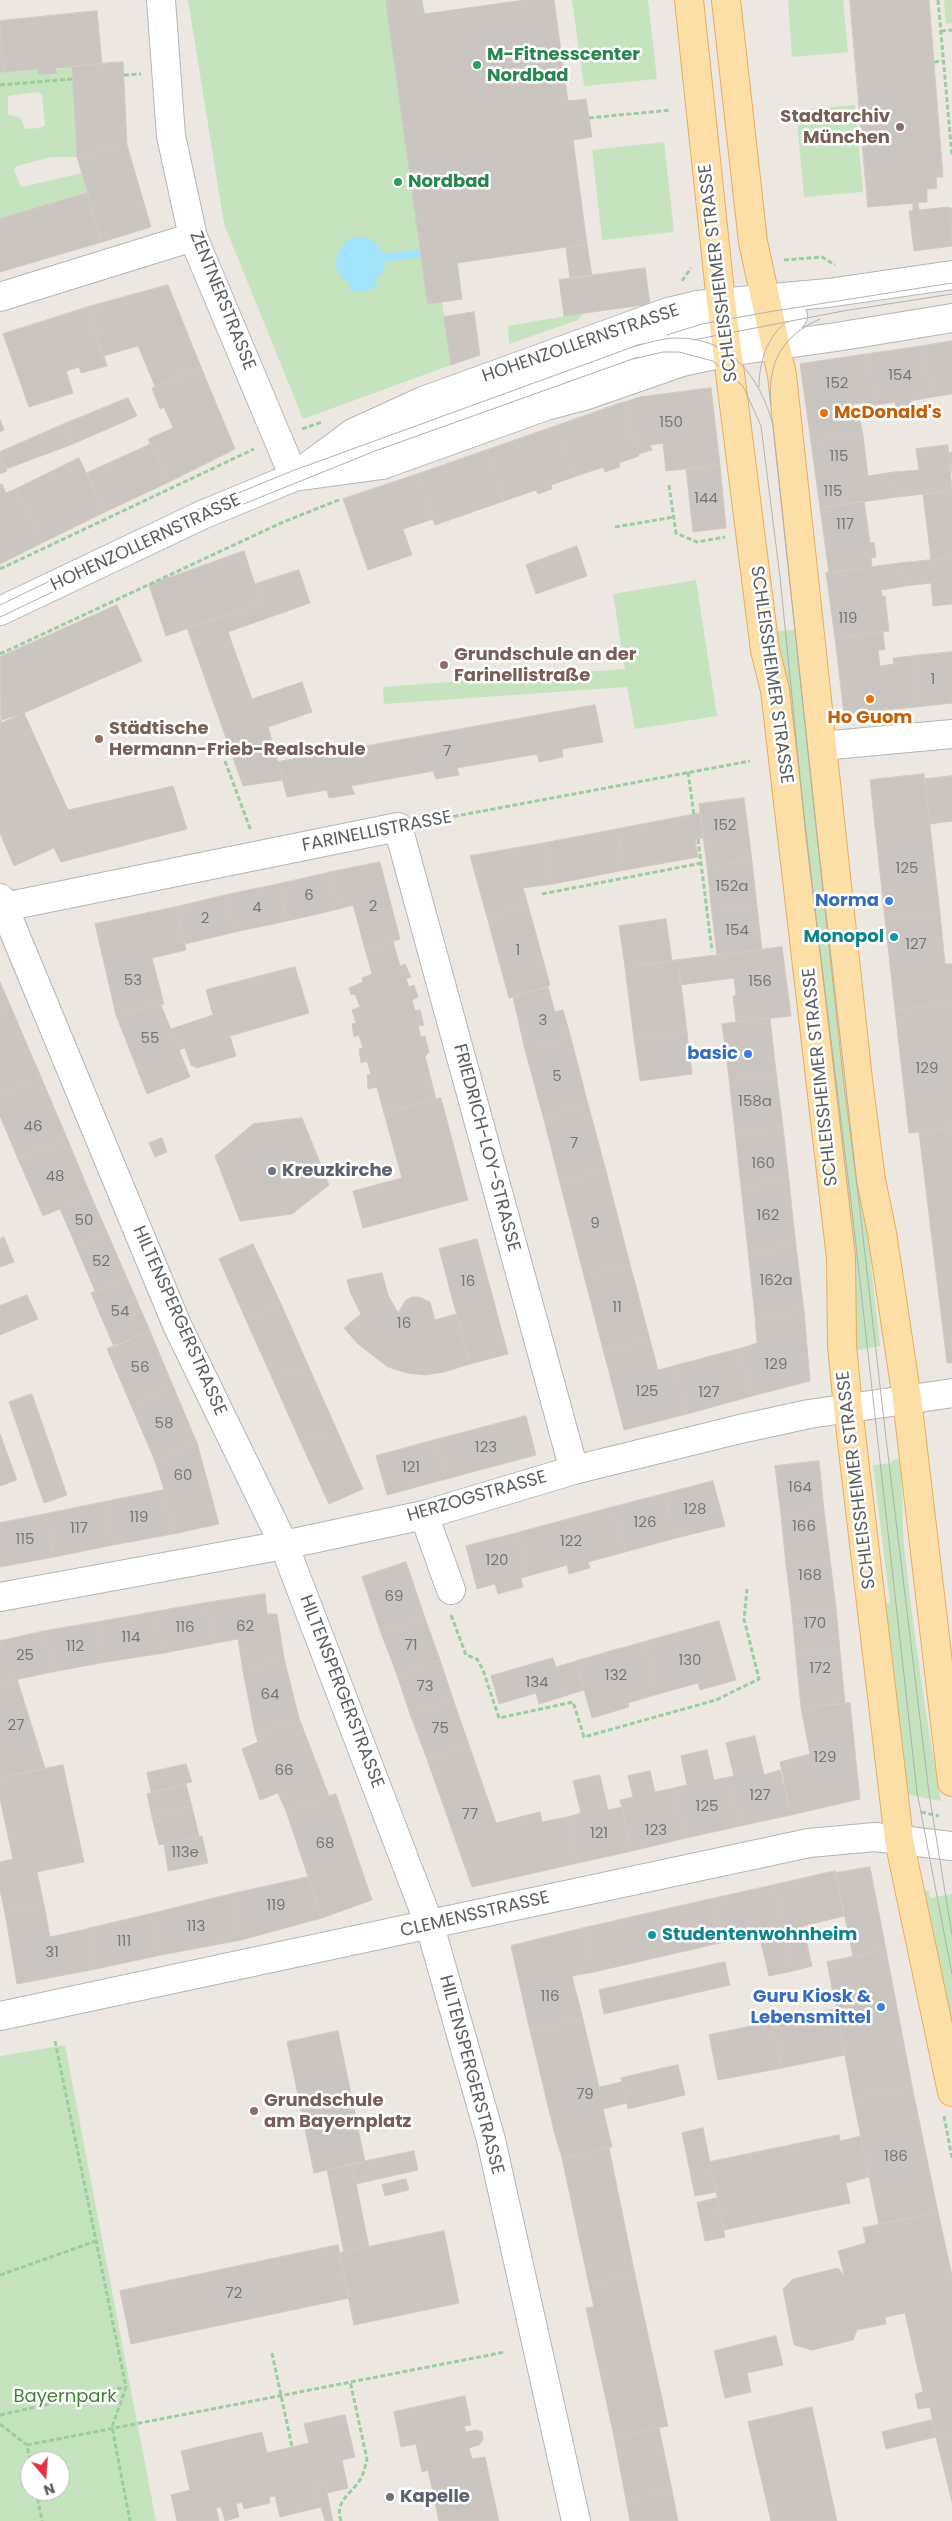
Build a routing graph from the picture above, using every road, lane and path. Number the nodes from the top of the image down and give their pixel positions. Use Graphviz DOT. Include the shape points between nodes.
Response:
graph roads {
  1 [pos="161,0"];
  2 [pos="689,0"];
  3 [pos="726,0"];
  4 [pos="938,0"];
  5 [pos="952,30"];
  6 [pos="941,31"];
  7 [pos="943,61"];
  8 [pos="934,62"];
  9 [pos="146,73"];
  10 [pos="124,75"];
  11 [pos="72,79"];
  12 [pos="952,81"];
  13 [pos="945,82"];
  14 [pos="0,85"];
  15 [pos="672,110"];
  16 [pos="589,118"];
  17 [pos="952,156"];
  18 [pos="193,237"];
  19 [pos="952,275"];
  20 [pos="952,292"];
  21 [pos="0,297"];
  22 [pos="768,309"];
  23 [pos="952,318"];
  24 [pos="724,327"];
  25 [pos="777,346"];
  26 [pos="279,438"];
  27 [pos="294,477"];
  28 [pos="669,485"];
  29 [pos="343,498"];
  30 [pos="674,517"];
  31 [pos="615,527"];
  32 [pos="730,536"];
  33 [pos="0,569"];
  34 [pos="0,611"];
  35 [pos="0,654"];
  36 [pos="952,734"];
  37 [pos="822,746"];
  38 [pos="750,760"];
  39 [pos="226,761"];
  40 [pos="688,772"];
  41 [pos="694,815"];
  42 [pos="398,827"];
  43 [pos="698,839"];
  44 [pos="260,855"];
  45 [pos="702,863"];
  46 [pos="542,894"];
  47 [pos="2,903"];
  48 [pos="712,951"];
  49 [pos="952,1393"];
  50 [pos="907,1399"];
  51 [pos="848,1408"];
  52 [pos="574,1470"];
  53 [pos="424,1515"];
  54 [pos="284,1545"];
  55 [pos="747,1589"];
  56 [pos="0,1598"];
  57 [pos="450,1599"];
  58 [pos="952,1782"];
  59 [pos="899,1840"];
  60 [pos="952,1846"];
  61 [pos="430,1926"];
  62 [pos="0,2016"];
  63 [pos="55,2042"];
  64 [pos="952,2092"];
  65 [pos="96,2241"];
  66 [pos="0,2274"];
  67 [pos="505,2352"];
  68 [pos="272,2354"];
  69 [pos="350,2382"];
  70 [pos="126,2387"];
  71 [pos="281,2394"];
  72 [pos="0,2415"];
  73 [pos="0,2424"];
  74 [pos="112,2428"];
  75 [pos="27,2446"];
  76 [pos="292,2447"];
  77 [pos="28,2451"];
  78 [pos="38,2501"];
  79 [pos="42,2521"];
  80 [pos="130,2521"];
  81 [pos="341,2521"];
  82 [pos="576,2521"];
  1 -- 18 [label="street, ZENTNERSTRASSE" via="172,136"];
  2 -- 24 [label="main road, SCHLEISSHEIMER STRASSE"];
  3 -- 22 [label="main road, SCHLEISSHEIMER STRASSE" via="753,242"];
  4 -- 6 [label="path"];
  5 -- 6 [label="path"];
  6 -- 7 [label="path"];
  7 -- 8 [label="path"];
  7 -- 13 [label="path"];
  9 -- 10 [label="path"];
  11 -- 14 [label="path"];
  12 -- 13 [label="path"];
  13 -- 17 [label="path"];
  15 -- 16 [label="path"];
  18 -- 21 [label="street"];
  18 -- 26 [label="street, ZENTNERSTRASSE"];
  19 -- 22 [label="street, HOHENZOLLERNSTRASSE" via="828,293"];
  20 -- 22 [label="street"];
  22 -- 24 [label="street, HOHENZOLLERNSTRASSE"];
  22 -- 24 [label="street"];
  22 -- 25 [label="main road, SCHLEISSHEIMER STRASSE"];
  23 -- 25 [label="street, HOHENZOLLERNSTRASSE"];
  24 -- 25 [label="street, HOHENZOLLERNSTRASSE"];
  24 -- 27 [label="street, HOHENZOLLERNSTRASSE" via="682,362 546,406 382,465"];
  24 -- 27 [label="street, HOHENZOLLERNSTRASSE" via="668,312 424,401 353,433"];
  24 -- 51 [label="main road, SCHLEISSHEIMER STRASSE" via="766,650 775,690 816,1031 841,1258 842,1345"];
  25 -- 37 [label="main road, SCHLEISSHEIMER STRASSE"];
  26 -- 27 [label="street, ZENTNERSTRASSE"];
  26 -- 33 [label="path"];
  27 -- 34 [label="street, HOHENZOLLERNSTRASSE" via="202,515"];
  28 -- 30 [label="path"];
  29 -- 35 [label="path" via="281,523"];
  30 -- 31 [label="path"];
  30 -- 32 [label="path" via="676,533 697,542"];
  36 -- 37 [label="street"];
  37 -- 50 [label="main road, SCHLEISSHEIMER STRASSE" via="871,1180"];
  38 -- 40 [label="path, FARINELLISTRASSE"];
  39 -- 44 [label="path"];
  40 -- 41 [label="path"];
  40 -- 42 [label="path, FARINELLISTRASSE"];
  42 -- 44 [label="street, FARINELLISTRASSE"];
  42 -- 52 [label="street, FRIEDRICH-LOY-STRASSE"];
  43 -- 45 [label="path"];
  44 -- 47 [label="street, FARINELLISTRASSE"];
  45 -- 46 [label="path"];
  45 -- 48 [label="path"];
  47 -- 54 [label="street, HILTENSPERGERSTRASSE" via="177,1325"];
  49 -- 50 [label="street, HERZOGSTRASSE"];
  50 -- 51 [label="street, HERZOGSTRASSE"];
  50 -- 58 [label="main road, SCHLEISSHEIMER STRASSE"];
  51 -- 52 [label="street, HERZOGSTRASSE" via="704,1437"];
  51 -- 59 [label="main road, SCHLEISSHEIMER STRASSE"];
  52 -- 53 [label="street, HERZOGSTRASSE"];
  53 -- 54 [label="street, HERZOGSTRASSE"];
  53 -- 57 [label="street"];
  54 -- 56 [label="street, HERZOGSTRASSE"];
  54 -- 61 [label="street, HILTENSPERGERSTRASSE"];
  55 -- 57 [label="path" via="744,1619 759,1679 716,1700 584,1737 573,1702 498,1718 483,1670 477,1659 466,1655"];
  59 -- 60 [label="street, CLEMENSSTRASSE"];
  59 -- 61 [label="street, CLEMENSSTRASSE" via="847,1838 782,1848"];
  59 -- 64 [label="main road, SCHLEISSHEIMER STRASSE"];
  61 -- 62 [label="street, CLEMENSSTRASSE"];
  61 -- 82 [label="street, HILTENSPERGERSTRASSE" via="491,2140"];
  63 -- 65 [label="path"];
  65 -- 66 [label="path"];
  65 -- 70 [label="path"];
  67 -- 69 [label="path"];
  68 -- 71 [label="path"];
  69 -- 71 [label="path"];
  69 -- 81 [label="path" via="368,2459 357,2484 344,2496 340,2506"];
  70 -- 72 [label="path"];
  70 -- 74 [label="path"];
  71 -- 74 [label="path"];
  71 -- 76 [label="path"];
  73 -- 75 [label="path"];
  74 -- 75 [label="path"];
  74 -- 80 [label="path"];
  75 -- 77 [label="path"];
  78 -- 79 [label="path"];
}
